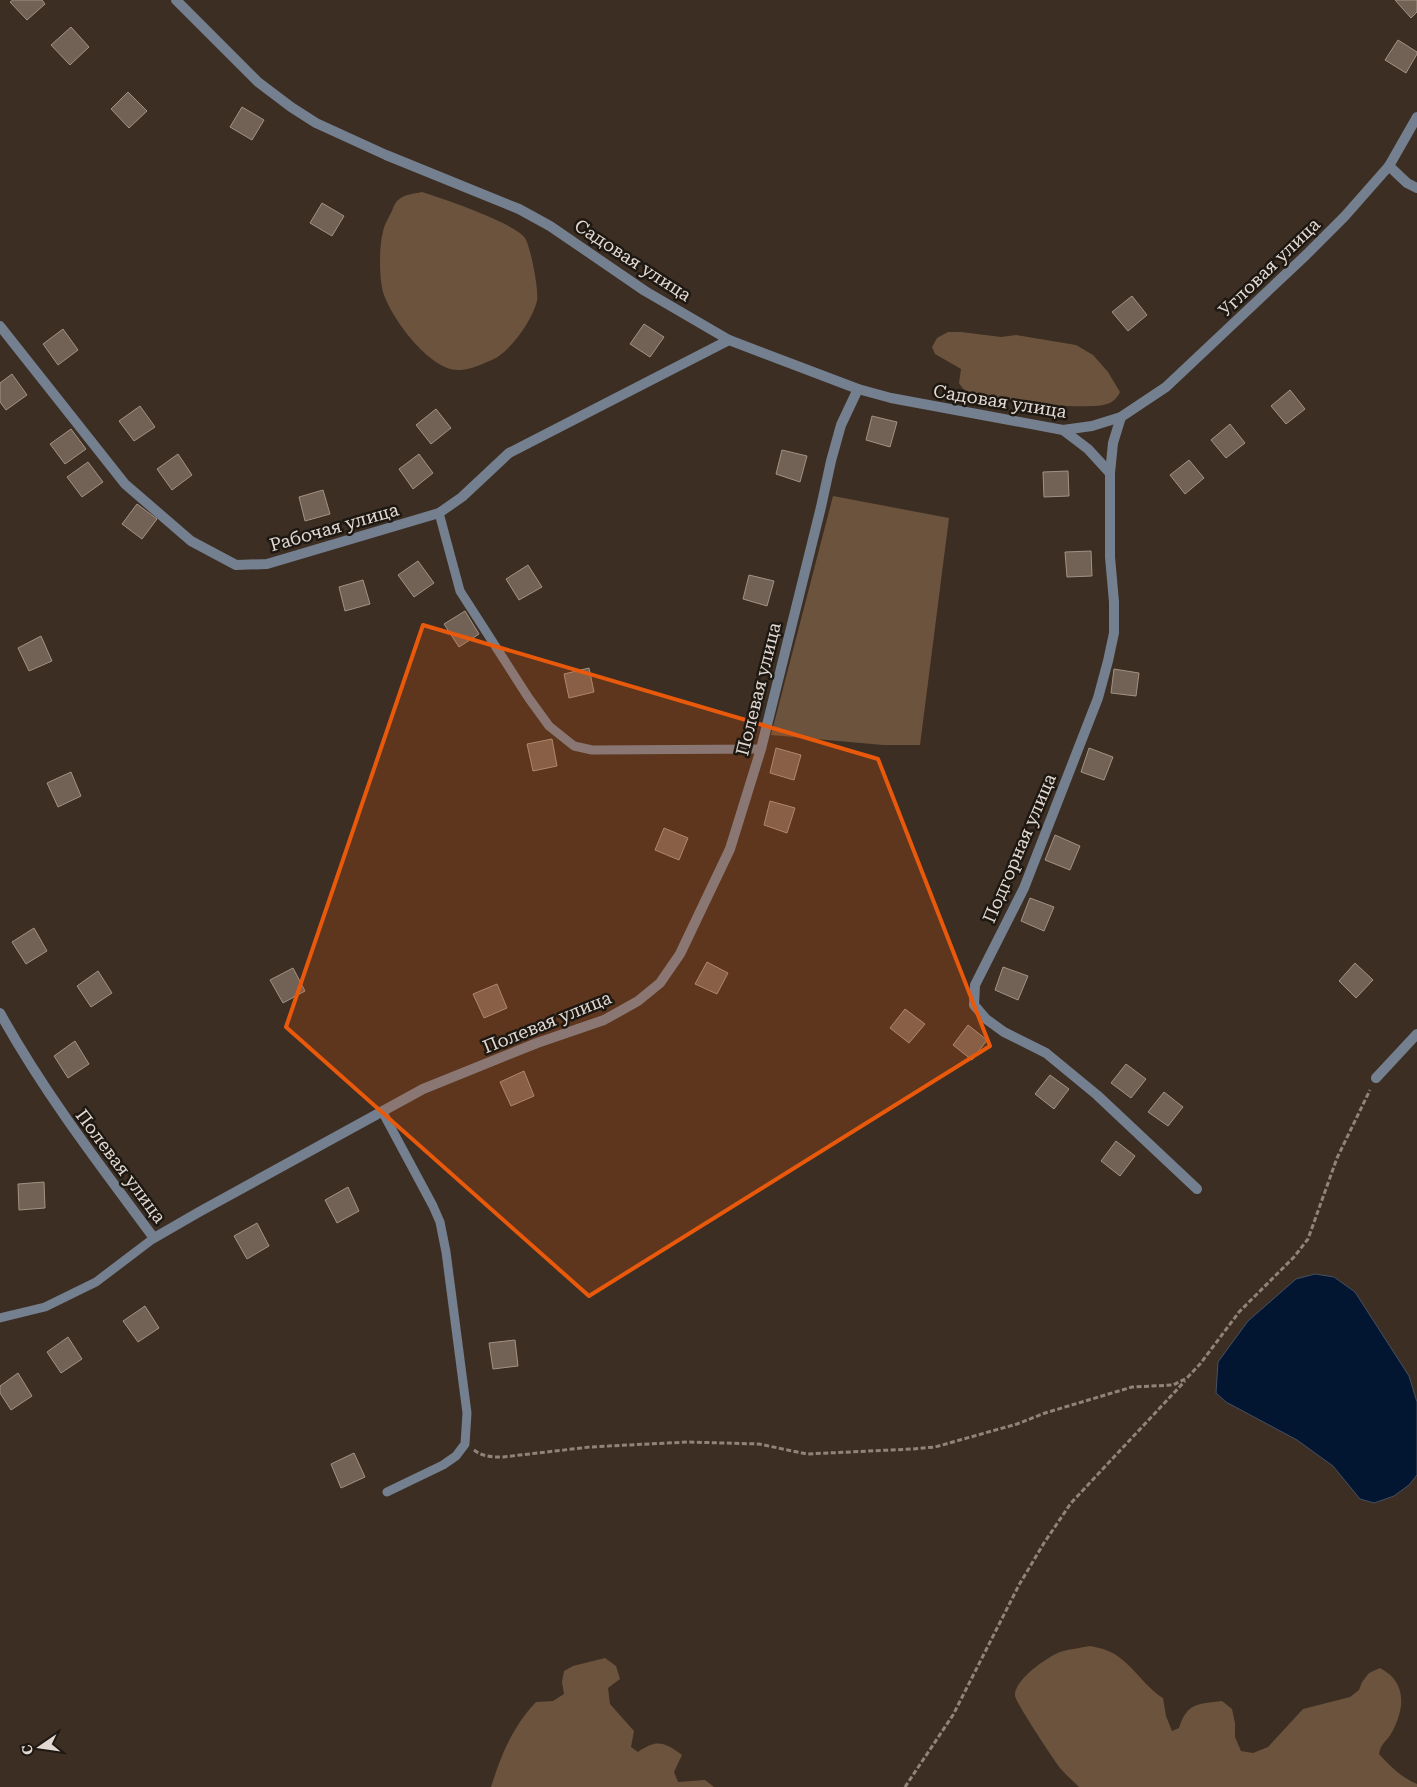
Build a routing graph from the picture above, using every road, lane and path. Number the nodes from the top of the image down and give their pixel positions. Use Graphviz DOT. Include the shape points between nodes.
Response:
graph roads {
  1 [pos="176,0"];
  2 [pos="1417,117"];
  3 [pos="1389,166"];
  4 [pos="1417,188"];
  5 [pos="0,326"];
  6 [pos="729,340"];
  7 [pos="858,389"];
  8 [pos="1121,417"];
  9 [pos="1063,430"];
  10 [pos="1110,473"];
  11 [pos="439,513"];
  12 [pos="761,749"];
  13 [pos="0,1013"];
  14 [pos="1417,1034"];
  15 [pos="1376,1078"];
  16 [pos="382,1111"];
  17 [pos="1197,1189"];
  18 [pos="154,1238"];
  19 [pos="0,1318"];
  20 [pos="1187,1378"];
  21 [pos="465,1444"];
  22 [pos="387,1492"];
  23 [pos="905,1787"];
  1 -- 6 [label="street, Садовая улица" via="258,82 316,123 519,209 550,226 645,291"];
  2 -- 3 [label="street, Угловая улица"];
  3 -- 4 [label="street"];
  3 -- 8 [label="street, Угловая улица" via="1306,255 1173,380"];
  5 -- 11 [label="street, Рабочая улица" via="125,484 191,541 236,565 267,564"];
  6 -- 7 [label="street, Садовая улица"];
  6 -- 11 [label="street, Рабочая улица" via="508,453 462,497"];
  7 -- 9 [label="street, Садовая улица"];
  7 -- 12 [label="street, Полевая улица" via="841,425 831,462"];
  8 -- 9 [label="street, Садовая улица"];
  8 -- 10 [label="street, Подгорная улица" via="1113,443"];
  9 -- 10 [label="street" via="1088,449"];
  10 -- 17 [label="street, Подгорная улица" via="1114,633 1108,661 1098,698 1024,888 974,985 974,1005 1004,1032 1046,1052"];
  11 -- 12 [label="lane" via="460,590 549,726 574,746 592,750"];
  12 -- 16 [label="street, Полевая улица" via="730,849 680,954 660,983 638,1001 604,1020 537,1043 432,1086"];
  13 -- 18 [label="street, Полевая улица" via="58,1108"];
  14 -- 15 [label="street"];
  15 -- 20 [label="path" via="1337,1158 1308,1239 1239,1312"];
  16 -- 18 [label="street, Полевая улица"];
  16 -- 21 [label="lane" via="440,1222 467,1413"];
  18 -- 19 [label="lane" via="96,1282 46,1307"];
  20 -- 21 [label="path" via="1173,1385 1132,1387 1017,1424 912,1450 807,1454 759,1444 687,1442 622,1444 490,1457"];
  20 -- 23 [label="path" via="1071,1503 1019,1585 953,1715"];
  21 -- 22 [label="lane" via="443,1466"];
}
